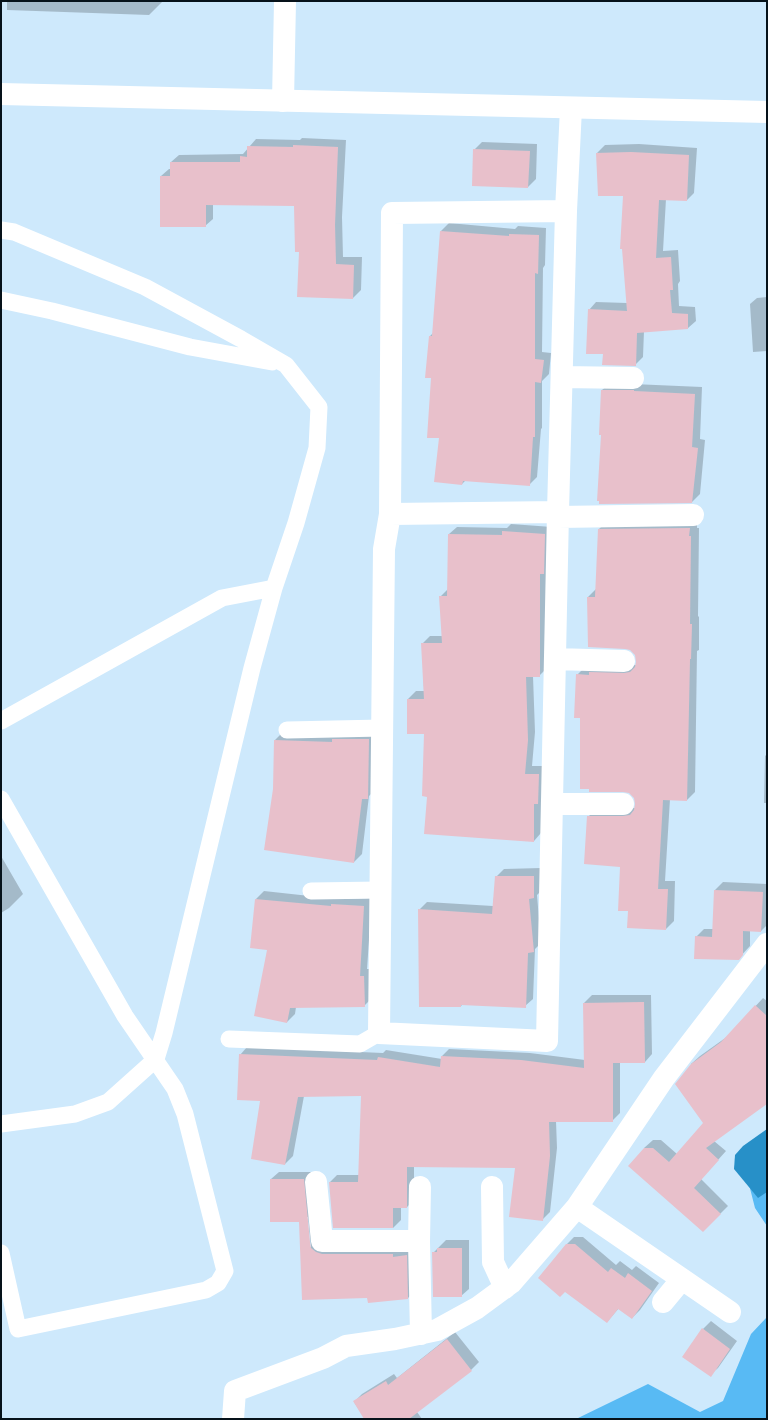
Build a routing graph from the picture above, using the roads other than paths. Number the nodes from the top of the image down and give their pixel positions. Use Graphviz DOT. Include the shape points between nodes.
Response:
graph roads {
  1 [pos="285,1"];
  2 [pos="1,94"];
  3 [pos="283,101"];
  4 [pos="571,108"];
  5 [pos="767,112"];
  6 [pos="566,211"];
  7 [pos="1,230"];
  8 [pos="1,300"];
  9 [pos="286,364"];
  10 [pos="562,377"];
  11 [pos="633,378"];
  12 [pos="390,514"];
  13 [pos="558,514"];
  14 [pos="693,515"];
  15 [pos="274,588"];
  16 [pos="555,659"];
  17 [pos="624,661"];
  18 [pos="1,721"];
  19 [pos="382,728"];
  20 [pos="287,730"];
  21 [pos="1,799"];
  22 [pos="552,804"];
  23 [pos="623,804"];
  24 [pos="380,890"];
  25 [pos="311,891"];
  26 [pos="767,944"];
  27 [pos="379,1033"];
  28 [pos="229,1039"];
  29 [pos="156,1059"];
  30 [pos="1,1124"];
  31 [pos="316,1182"];
  32 [pos="420,1187"];
  33 [pos="492,1187"];
  34 [pos="577,1207"];
  35 [pos="419,1241"];
  36 [pos="1,1253"];
  37 [pos="682,1279"];
  38 [pos="505,1288"];
  39 [pos="663,1302"];
  40 [pos="730,1312"];
  41 [pos="420,1334"];
  42 [pos="233,1419"];
  1 -- 3 [label="street"];
  2 -- 3 [label="street"];
  3 -- 4 [label="street"];
  4 -- 5 [label="street"];
  4 -- 6 [label="street"];
  6 -- 10 [label="street"];
  6 -- 12 [label="street" via="392,213"];
  7 -- 9 [label="lane" via="14,232 145,287"];
  8 -- 9 [label="lane" via="190,347"];
  9 -- 15 [label="lane" via="319,407 317,448"];
  10 -- 11 [label="street"];
  10 -- 13 [label="street"];
  12 -- 13 [label="street"];
  12 -- 19 [label="street" via="384,549"];
  13 -- 14 [label="street"];
  13 -- 16 [label="street"];
  15 -- 18 [label="lane" via="222,598"];
  15 -- 29 [label="lane"];
  16 -- 17 [label="street"];
  16 -- 22 [label="street"];
  19 -- 20 [label="lane"];
  19 -- 24 [label="street"];
  21 -- 29 [label="lane" via="125,1016"];
  22 -- 23 [label="street"];
  22 -- 27 [label="street" via="547,1041"];
  24 -- 25 [label="lane"];
  24 -- 27 [label="street"];
  26 -- 34 [label="street" via="664,1078"];
  27 -- 28 [label="lane" via="360,1044"];
  29 -- 30 [label="lane" via="108,1102 75,1114"];
  29 -- 36 [label="lane" via="175,1089 185,1114 225,1271 218,1283 206,1290 18,1329"];
  31 -- 35 [label="street" via="322,1242"];
  32 -- 35 [label="street"];
  33 -- 38 [label="street" via="493,1262"];
  34 -- 37 [label="street"];
  34 -- 38 [label="street"];
  35 -- 41 [label="street"];
  37 -- 39 [label="street"];
  37 -- 40 [label="street"];
  38 -- 41 [label="street" via="477,1308 437,1330"];
  41 -- 42 [label="street" via="346,1346 324,1358 235,1392"];
}
